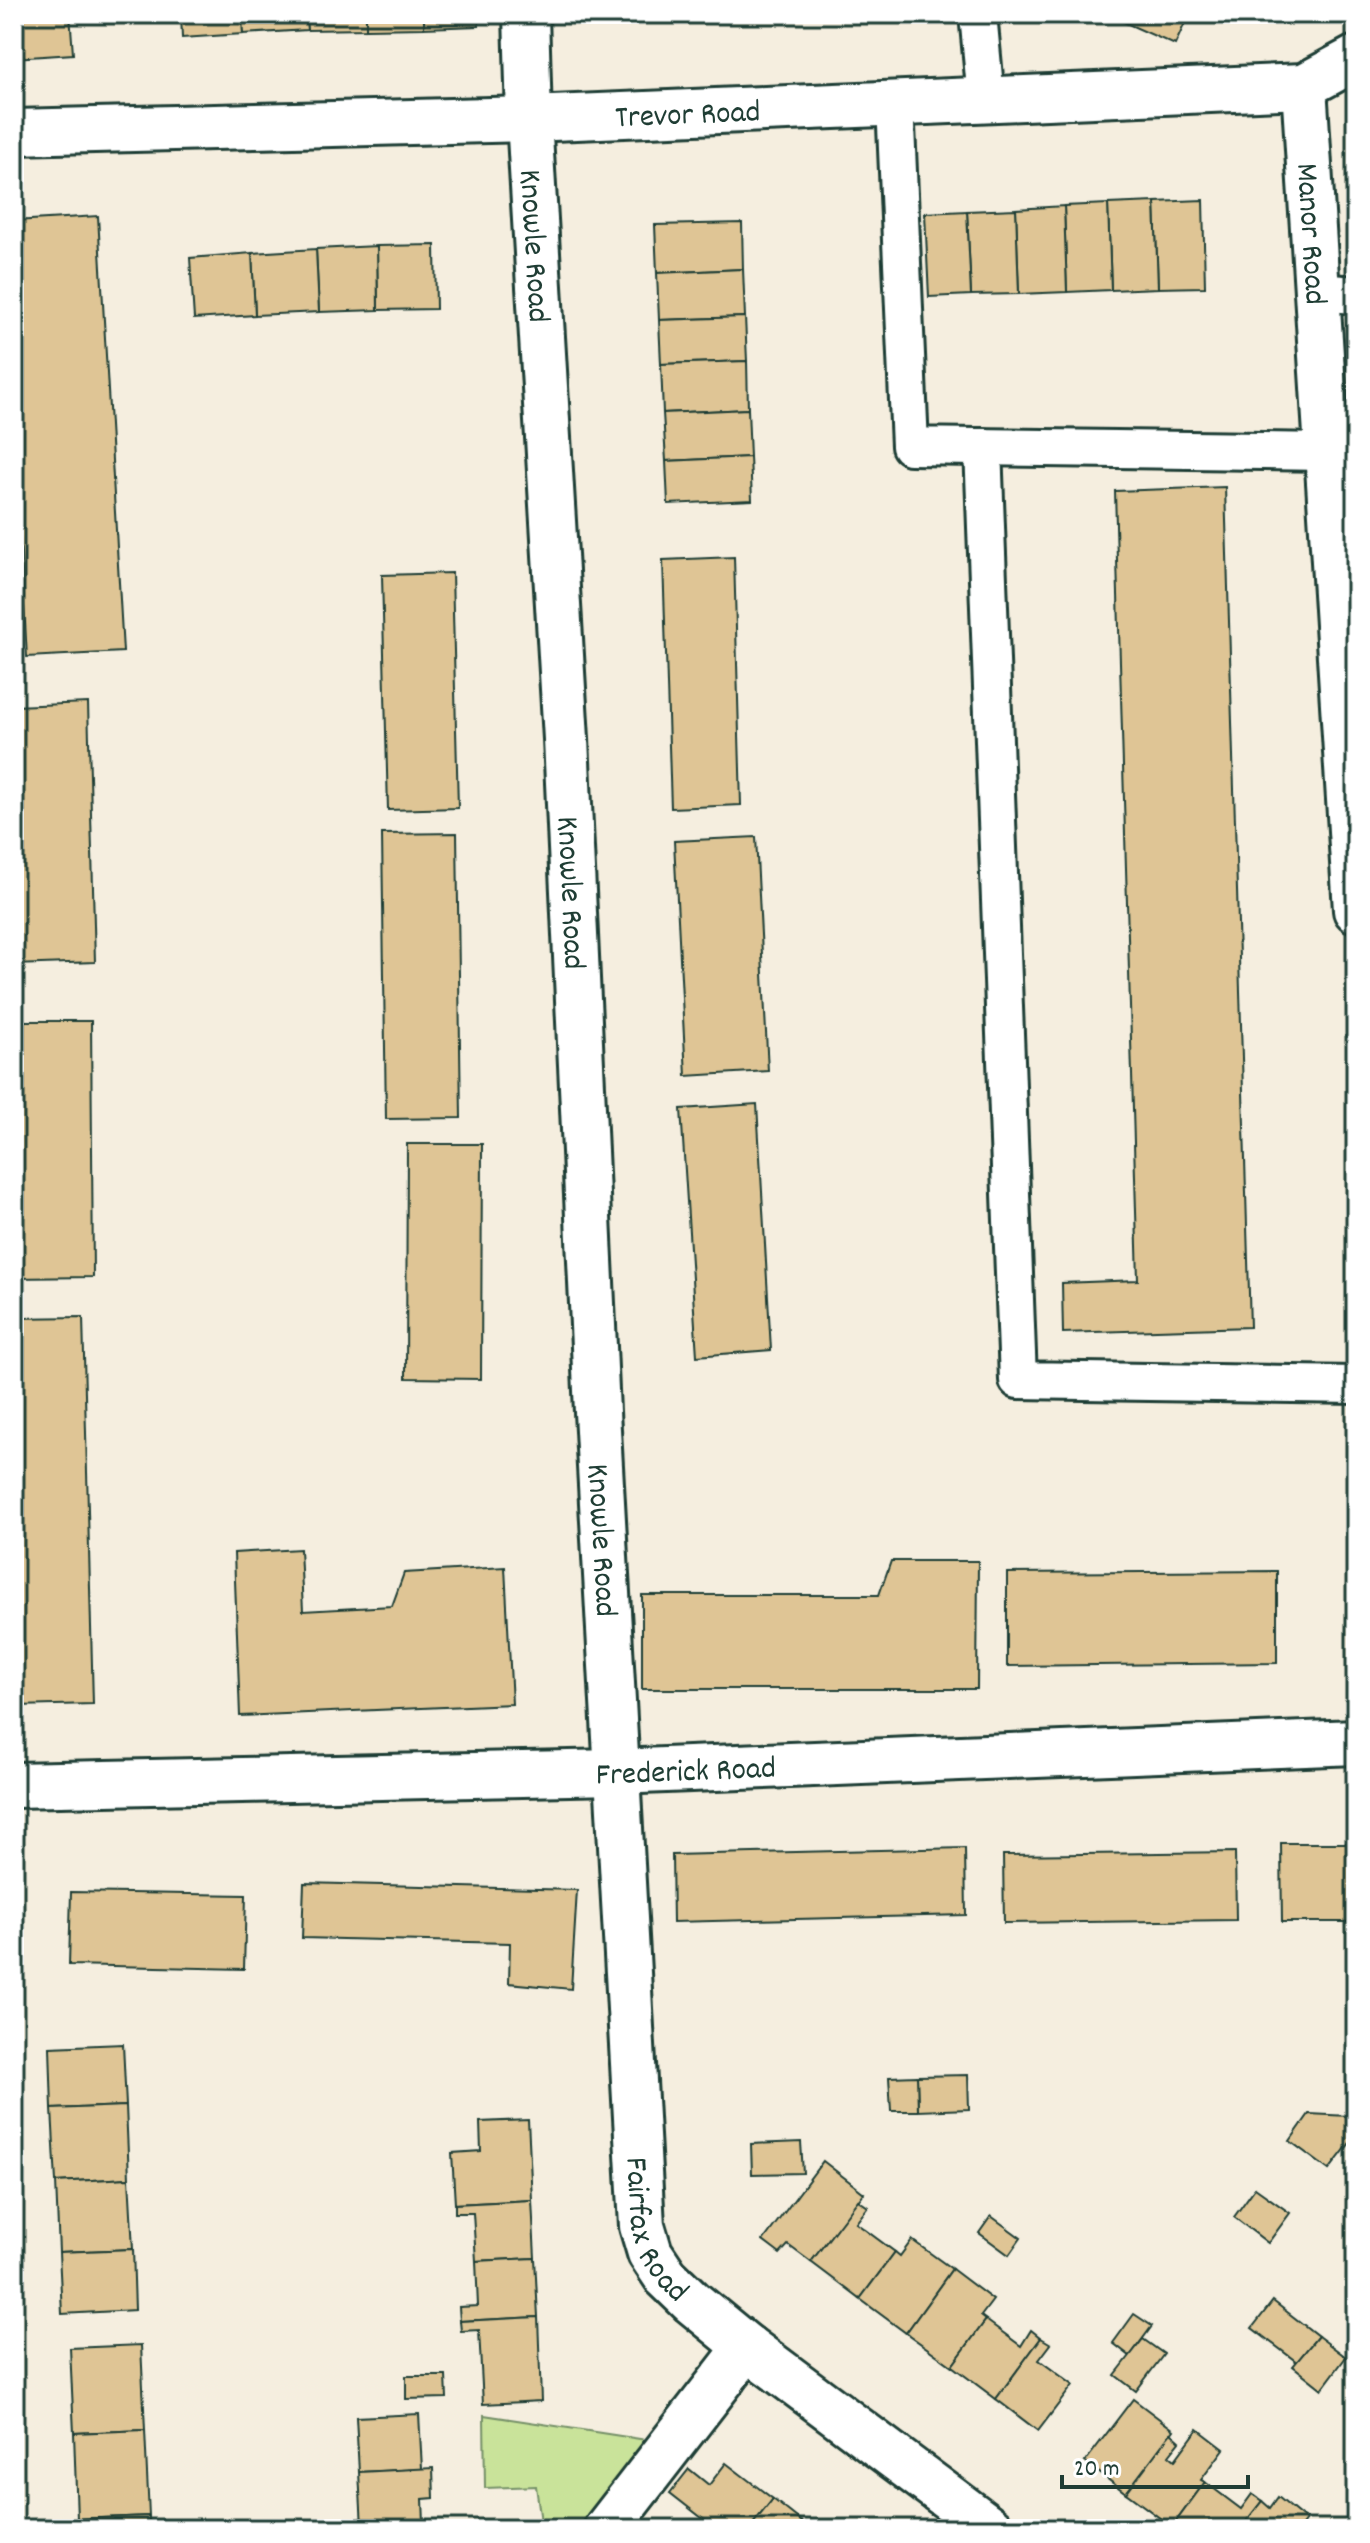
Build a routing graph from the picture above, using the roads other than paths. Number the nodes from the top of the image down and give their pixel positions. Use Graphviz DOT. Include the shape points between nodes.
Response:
graph roads {
  1 [pos="526,14"];
  2 [pos="978,14"];
  3 [pos="1356,58"];
  4 [pos="1304,86"];
  5 [pos="986,99"];
  6 [pos="895,103"];
  7 [pos="529,119"];
  8 [pos="14,132"];
  9 [pos="1336,293"];
  10 [pos="983,447"];
  11 [pos="1327,452"];
  12 [pos="1356,910"];
  13 [pos="1356,1385"];
  14 [pos="1356,1742"];
  15 [pos="616,1772"];
  16 [pos="14,1785"];
  17 [pos="747,2347"];
  18 [pos="606,2529"];
  19 [pos="991,2529"];
  1 -- 7 [label="street, Knowle Road"];
  2 -- 5 [label="lane"];
  3 -- 4 [label="street, Trevor Road"];
  4 -- 5 [label="street, Trevor Road"];
  4 -- 9 [label="street, Manor Road"];
  5 -- 6 [label="street, Trevor Road"];
  6 -- 7 [label="street, Trevor Road"];
  6 -- 10 [label="lane" via="910,446"];
  7 -- 8 [label="street, Trevor Road"];
  7 -- 15 [label="street, Knowle Road" via="565,723"];
  9 -- 11 [label="street, Manor Road"];
  10 -- 11 [label="lane"];
  10 -- 13 [label="lane" via="1018,1380"];
  11 -- 12 [label="street, Manor Road"];
  14 -- 15 [label="street, Frederick Road"];
  15 -- 16 [label="street, Frederick Road"];
  15 -- 17 [label="street, Fairfax Road" via="642,2226 650,2253 666,2277"];
  17 -- 18 [label="street"];
  17 -- 19 [label="street, Fairfax Road"];
}
